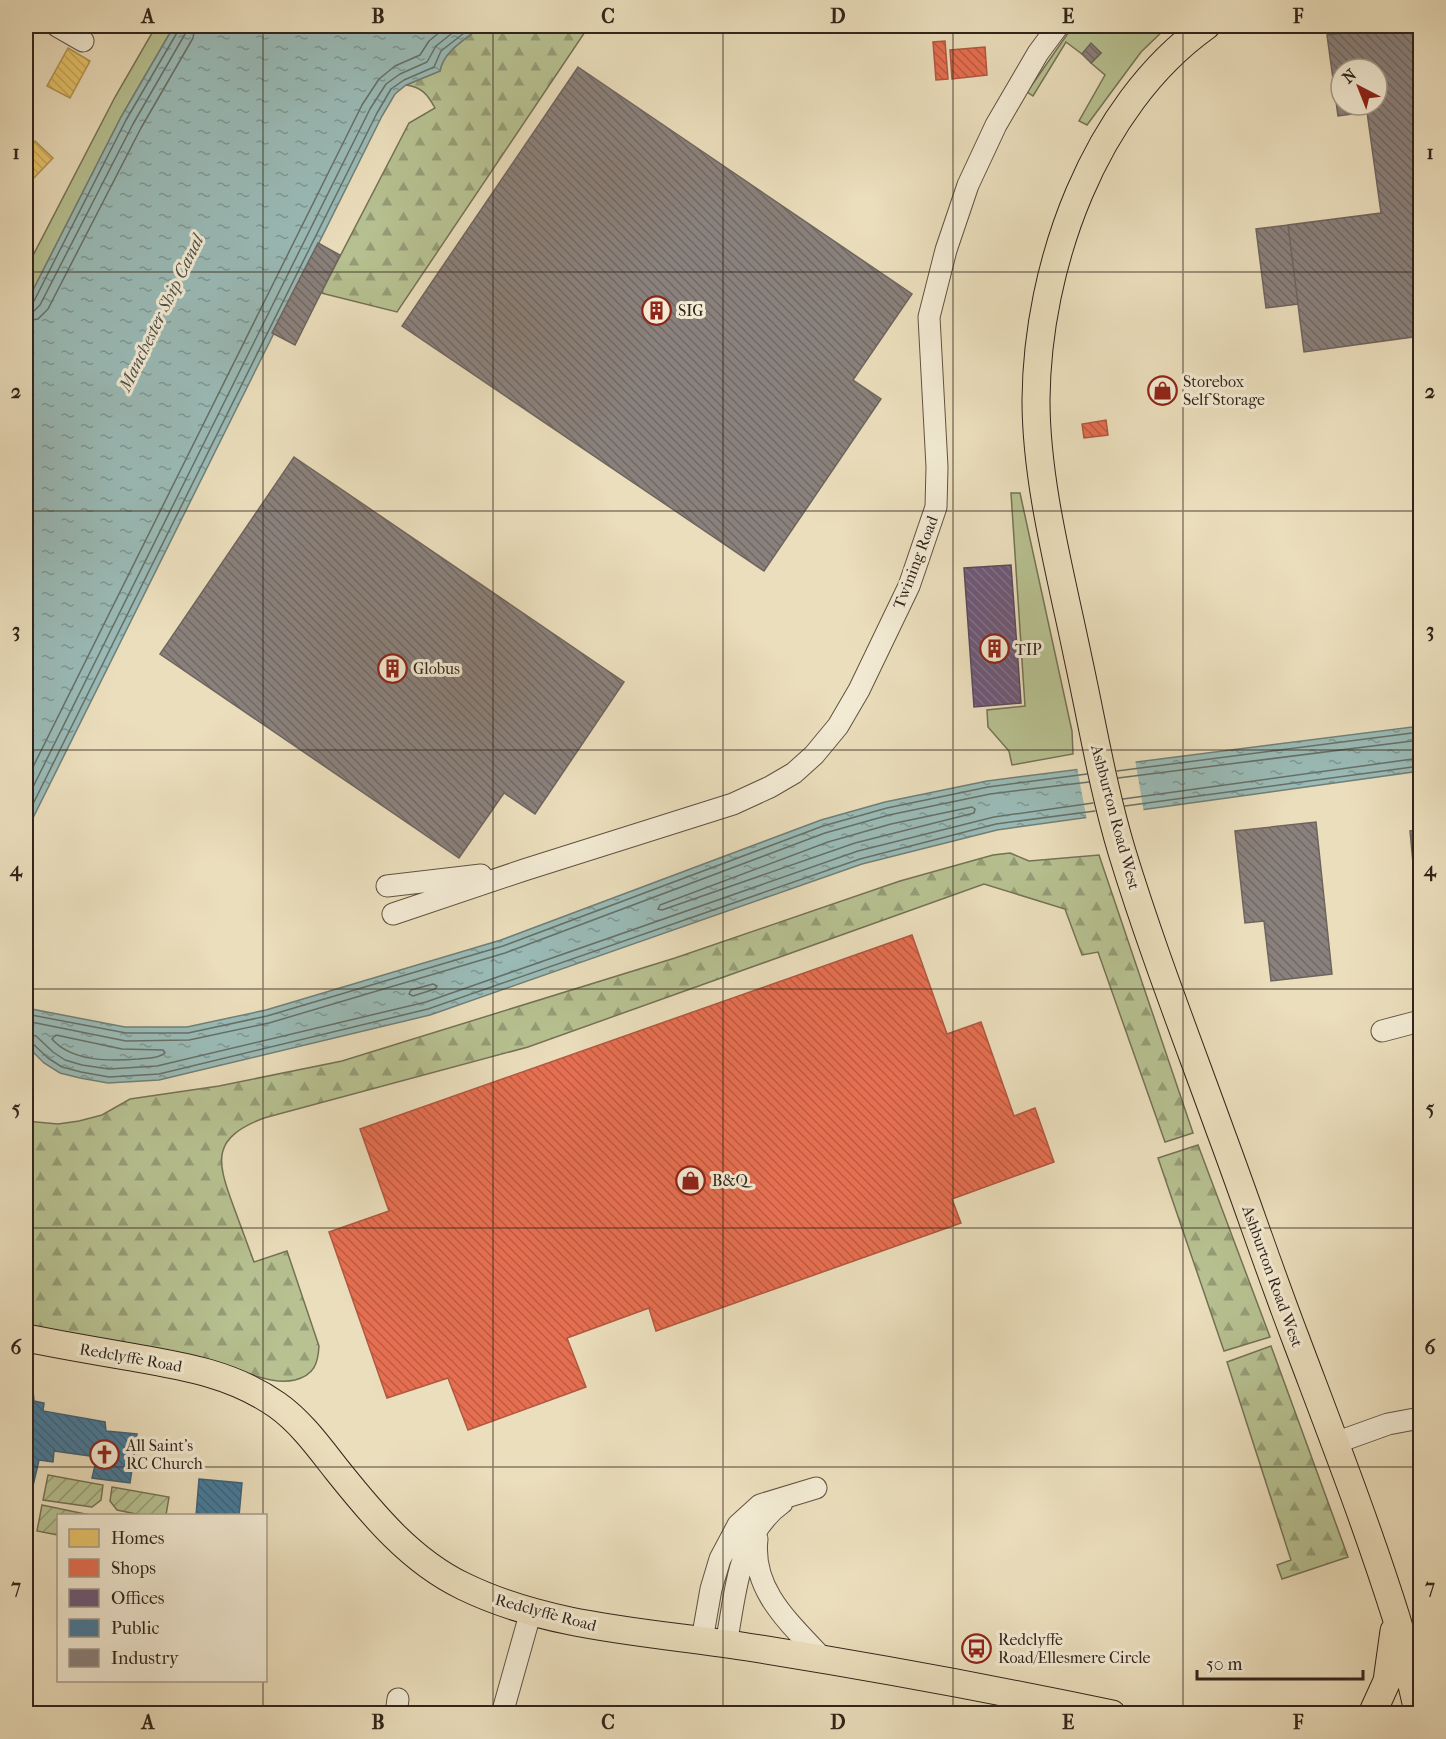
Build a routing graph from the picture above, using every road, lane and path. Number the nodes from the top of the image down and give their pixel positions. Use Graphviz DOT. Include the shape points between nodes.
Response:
graph roads {
  1 [pos="57,26"];
  2 [pos="1058,26"];
  3 [pos="1206,26"];
  4 [pos="83,41"];
  5 [pos="524,870"];
  6 [pos="387,886"];
  7 [pos="393,914"];
  8 [pos="1420,1021"];
  9 [pos="1382,1031"];
  10 [pos="26,1338"];
  11 [pos="1420,1418"];
  12 [pos="1335,1443"];
  13 [pos="816,1488"];
  14 [pos="790,1497"];
  15 [pos="760,1523"];
  16 [pos="531,1611"];
  17 [pos="1396,1619"];
  18 [pos="714,1642"];
  19 [pos="824,1660"];
  20 [pos="502,1713"];
  21 [pos="1112,1713"];
  22 [pos="1372,1713"];
  23 [pos="1419,1713"];
  1 -- 4 [label="street"];
  2 -- 5 [label="street, Twining Road" via="996,125 968,185 946,250 929,317 936,507 909,586 838,726 794,773 733,804"];
  3 -- 12 [label="main road, Ashburton Road West" via="1168,58 1120,117 1084,180 1069,216 1042,325 1036,399 1038,442 1043,489 1120,846 1170,997"];
  5 -- 6 [label="street"];
  5 -- 7 [label="street"];
  8 -- 9 [label="street"];
  10 -- 16 [label="main road, Redclyffe Road" via="206,1371 236,1381 298,1422 367,1507 429,1566 462,1586"];
  11 -- 12 [label="street" via="1388,1424"];
  12 -- 17 [label="main road, Ashburton Road West"];
  13 -- 14 [label="street"];
  14 -- 15 [label="street"];
  14 -- 18 [label="street" via="760,1505 738,1525 728,1541 711,1589"];
  15 -- 18 [label="street" via="746,1549"];
  15 -- 19 [label="street" via="755,1551 764,1588"];
  16 -- 18 [label="main road, Redclyffe Road" via="597,1627"];
  16 -- 20 [label="street"];
  17 -- 22 [label="main road, Ashburton Road West" via="1387,1681"];
  17 -- 23 [label="main road, Ashburton Road West"];
  18 -- 19 [label="main road, Redclyffe Road"];
  19 -- 21 [label="main road, Redclyffe Road"];
}
